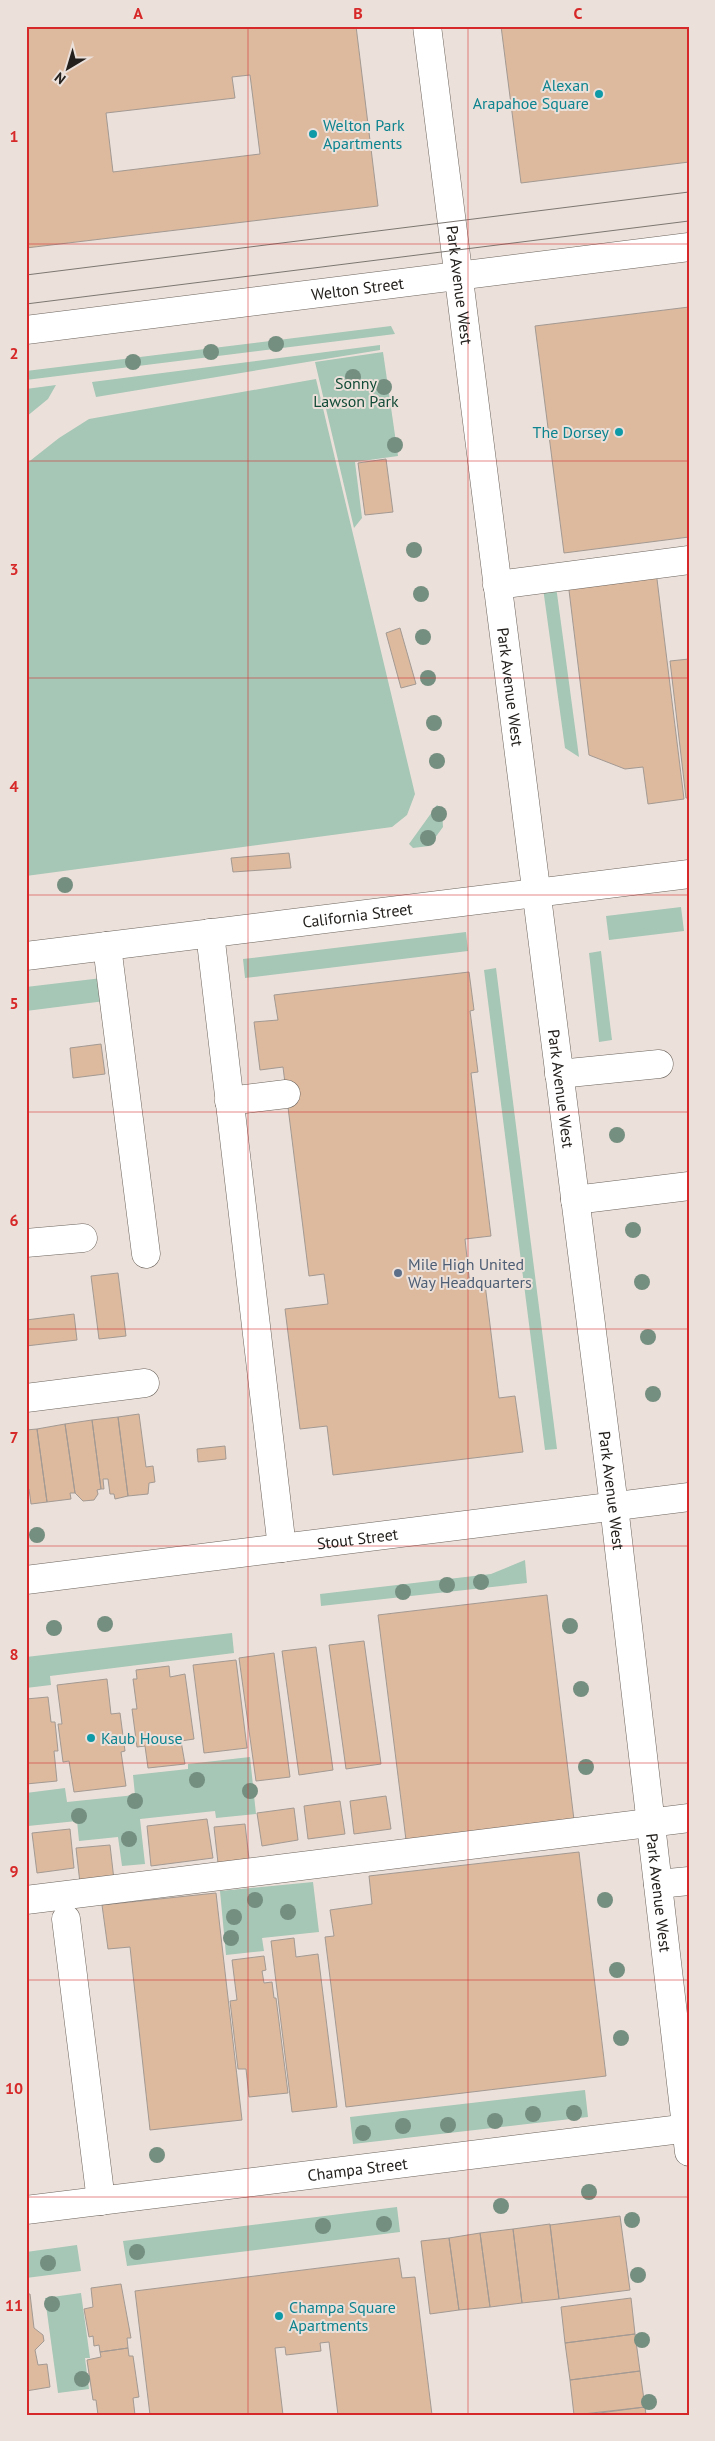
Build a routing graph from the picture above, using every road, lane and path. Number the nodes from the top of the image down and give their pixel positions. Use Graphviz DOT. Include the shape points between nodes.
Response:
graph roads {
  1 [pos="427,26"];
  2 [pos="689,247"];
  3 [pos="458,276"];
  4 [pos="26,330"];
  5 [pos="689,560"];
  6 [pos="497,584"];
  7 [pos="689,874"];
  8 [pos="536,893"];
  9 [pos="210,933"];
  10 [pos="107,946"];
  11 [pos="26,956"];
  12 [pos="659,1064"];
  13 [pos="558,1074"];
  14 [pos="286,1094"];
  15 [pos="230,1101"];
  16 [pos="689,1186"];
  17 [pos="575,1200"];
  18 [pos="83,1238"];
  19 [pos="26,1243"];
  20 [pos="146,1254"];
  21 [pos="146,1383"];
  22 [pos="26,1398"];
  23 [pos="689,1497"];
  24 [pos="614,1506"];
  25 [pos="282,1548"];
  26 [pos="26,1580"];
  27 [pos="689,1818"];
  28 [pos="651,1822"];
  29 [pos="689,1881"];
  30 [pos="658,1884"];
  31 [pos="26,1900"];
  32 [pos="66,1919"];
  33 [pos="688,2136"];
  34 [pos="101,2201"];
  35 [pos="26,2210"];
  1 -- 3 [label="main road, Park Avenue West"];
  2 -- 3 [label="main road, Welton Street"];
  3 -- 4 [label="main road, Welton Street"];
  3 -- 6 [label="main road, Park Avenue West"];
  5 -- 6 [label="main road"];
  6 -- 8 [label="main road, Park Avenue West"];
  7 -- 8 [label="main road, California Street"];
  8 -- 9 [label="main road, California Street"];
  8 -- 13 [label="main road, Park Avenue West"];
  9 -- 10 [label="main road, California Street"];
  9 -- 15 [label="main road"];
  10 -- 11 [label="main road, California Street"];
  10 -- 20 [label="main road"];
  12 -- 13 [label="main road"];
  13 -- 17 [label="main road, Park Avenue West"];
  14 -- 15 [label="main road"];
  15 -- 25 [label="main road"];
  16 -- 17 [label="main road"];
  17 -- 24 [label="main road, Park Avenue West"];
  18 -- 19 [label="main road"];
  21 -- 22 [label="main road"];
  23 -- 24 [label="main road, Stout Street"];
  24 -- 25 [label="main road, Stout Street"];
  24 -- 28 [label="main road, Park Avenue West"];
  25 -- 26 [label="main road, Stout Street"];
  27 -- 28 [label="main road"];
  28 -- 30 [label="main road, Park Avenue West"];
  28 -- 31 [label="main road"];
  29 -- 30 [label="main road"];
  30 -- 33 [label="main road, Park Avenue West"];
  32 -- 34 [label="main road"];
  33 -- 34 [label="main road, Champa Street"];
  34 -- 35 [label="main road, Champa Street"];
}
